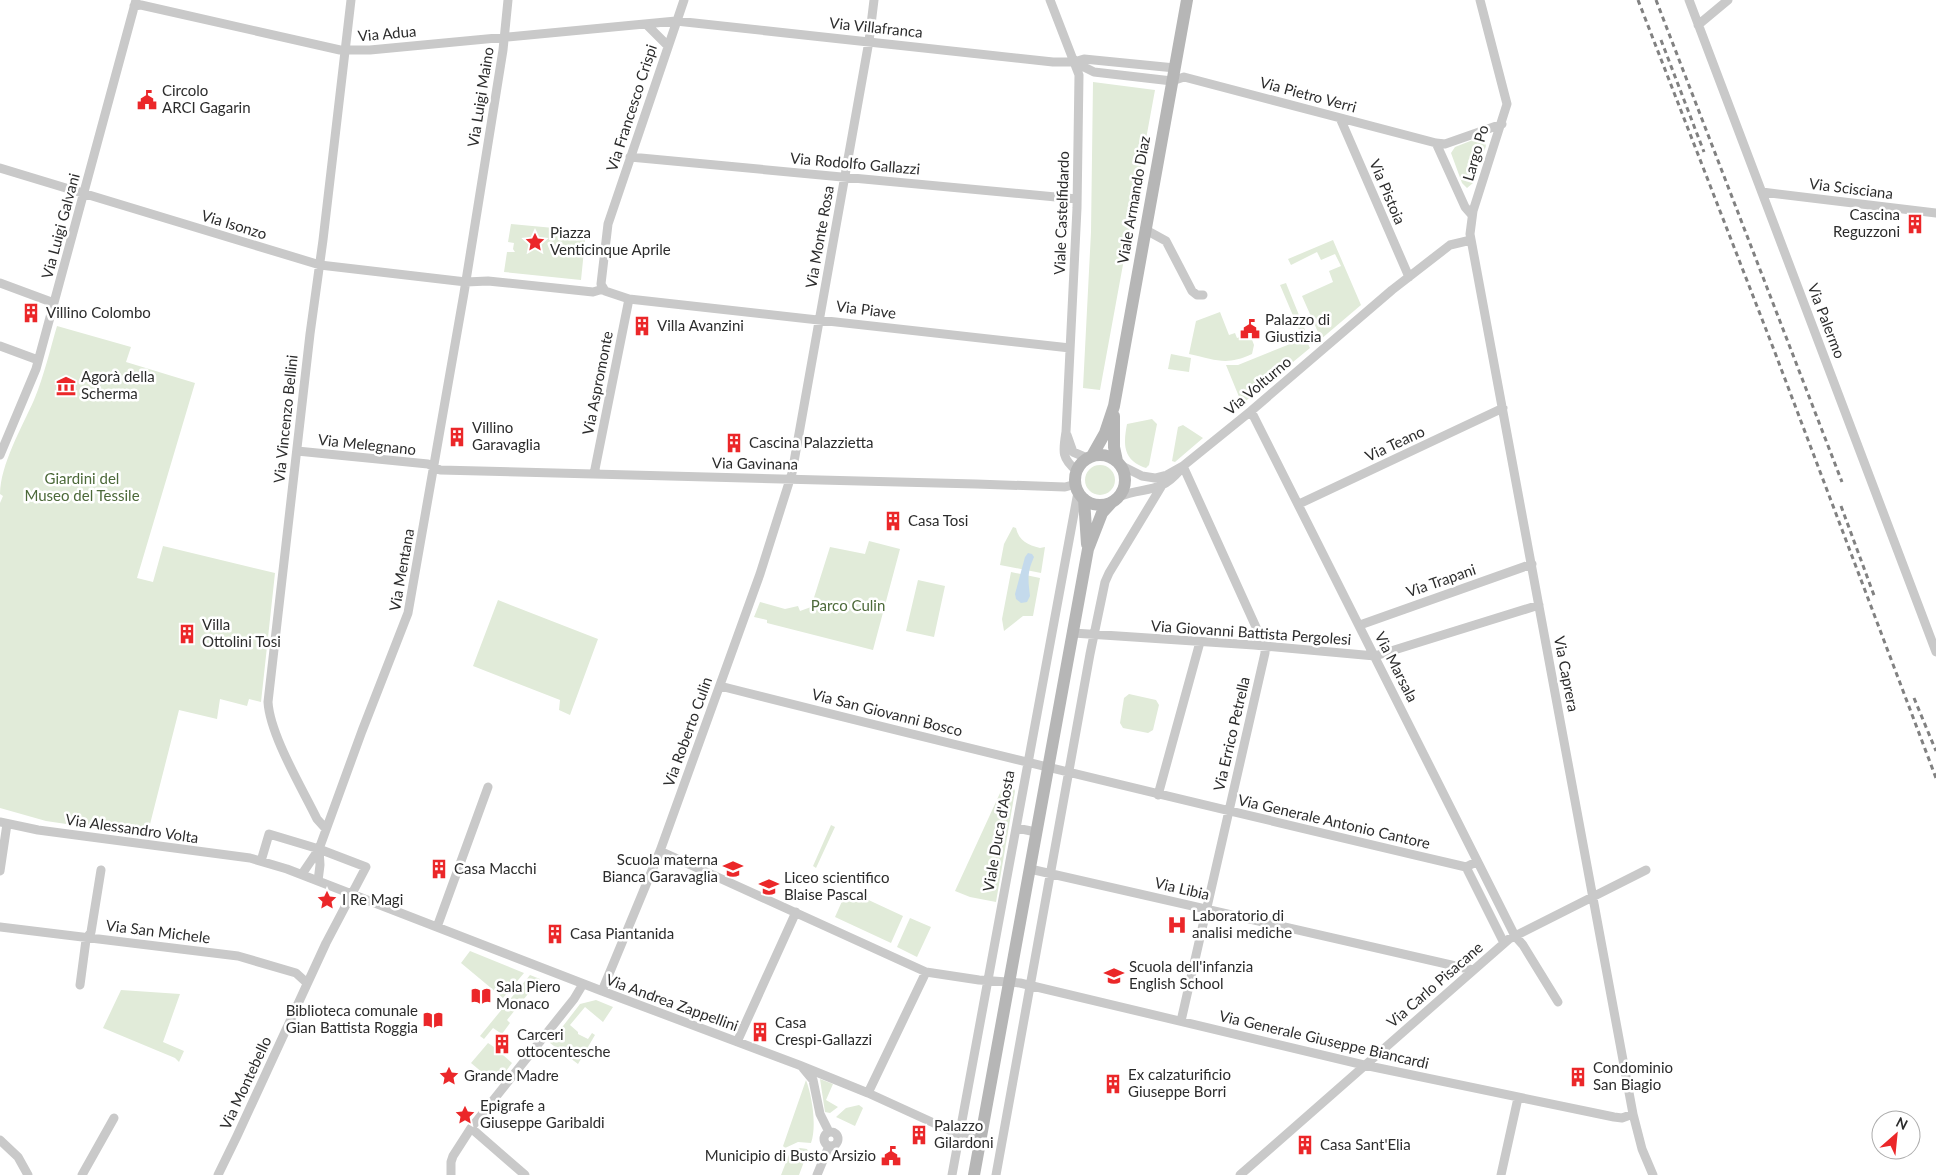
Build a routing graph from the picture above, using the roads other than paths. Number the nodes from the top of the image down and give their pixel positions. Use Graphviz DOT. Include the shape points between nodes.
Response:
graph roads {
  1 [pos="351,0"];
  2 [pos="508,0"];
  3 [pos="684,0"];
  4 [pos="874,0"];
  5 [pos="1050,0"];
  6 [pos="1187,0"];
  7 [pos="1480,0"];
  8 [pos="1689,0"];
  9 [pos="1728,0"];
  10 [pos="135,3"];
  11 [pos="676,21"];
  12 [pos="646,24"];
  13 [pos="1698,25"];
  14 [pos="505,37"];
  15 [pos="869,41"];
  16 [pos="667,45"];
  17 [pos="345,50"];
  18 [pos="1074,62"];
  19 [pos="1173,74"];
  20 [pos="1340,118"];
  21 [pos="1502,124"];
  22 [pos="1436,143"];
  23 [pos="630,157"];
  24 [pos="0,168"];
  25 [pos="845,177"];
  26 [pos="1762,192"];
  27 [pos="84,194"];
  28 [pos="1077,199"];
  29 [pos="1936,213"];
  30 [pos="1472,215"];
  31 [pos="1146,230"];
  32 [pos="1471,240"];
  33 [pos="320,266"];
  34 [pos="1409,277"];
  35 [pos="466,282"];
  36 [pos="0,284"];
  37 [pos="603,289"];
  38 [pos="1203,295"];
  39 [pos="629,298"];
  40 [pos="54,303"];
  41 [pos="819,319"];
  42 [pos="0,346"];
  43 [pos="1070,348"];
  44 [pos="38,360"];
  45 [pos="1114,406"];
  46 [pos="1502,408"];
  47 [pos="1251,411"];
  48 [pos="1066,432"];
  49 [pos="296,452"];
  50 [pos="0,455"];
  51 [pos="1089,457"];
  52 [pos="1119,463"];
  53 [pos="1183,466"];
  54 [pos="434,467"];
  55 [pos="1077,471"];
  56 [pos="594,474"];
  57 [pos="790,479"];
  58 [pos="1161,487"];
  59 [pos="1079,492"];
  60 [pos="1115,500"];
  61 [pos="1299,504"];
  62 [pos="1088,549"];
  63 [pos="1532,564"];
  64 [pos="1539,605"];
  65 [pos="1360,625"];
  66 [pos="1072,633"];
  67 [pos="1094,635"];
  68 [pos="1200,642"];
  69 [pos="1265,647"];
  70 [pos="1936,652"];
  71 [pos="1375,656"];
  72 [pos="720,686"];
  73 [pos="1028,761"];
  74 [pos="1048,766"];
  75 [pos="1068,773"];
  76 [pos="488,787"];
  77 [pos="1158,795"];
  78 [pos="1228,811"];
  79 [pos="4,823"];
  80 [pos="1016,828"];
  81 [pos="326,829"];
  82 [pos="1036,832"];
  83 [pos="319,850"];
  84 [pos="660,851"];
  85 [pos="261,861"];
  86 [pos="1476,862"];
  87 [pos="1466,867"];
  88 [pos="1030,869"];
  89 [pos="101,870"];
  90 [pos="1646,870"];
  91 [pos="0,871"];
  92 [pos="1050,873"];
  93 [pos="302,874"];
  94 [pos="318,881"];
  95 [pos="351,895"];
  96 [pos="1594,896"];
  97 [pos="1205,909"];
  98 [pos="796,912"];
  99 [pos="0,927"];
  100 [pos="436,927"];
  101 [pos="1515,936"];
  102 [pos="88,938"];
  103 [pos="1504,943"];
  104 [pos="1473,970"];
  105 [pos="926,972"];
  106 [pos="989,980"];
  107 [pos="1009,981"];
  108 [pos="307,983"];
  109 [pos="583,984"];
  110 [pos="80,985"];
  111 [pos="1030,985"];
  112 [pos="602,991"];
  113 [pos="1558,1002"];
  114 [pos="1181,1021"];
  115 [pos="737,1042"];
  116 [pos="799,1065"];
  117 [pos="1364,1065"];
  118 [pos="868,1093"];
  119 [pos="1518,1098"];
  120 [pos="1633,1114"];
  121 [pos="114,1118"];
  122 [pos="471,1128"];
  123 [pos="960,1135"];
  124 [pos="0,1140"];
  125 [pos="980,1140"];
  126 [pos="222,1170"];
  127 [pos="28,1175"];
  128 [pos="82,1175"];
  129 [pos="450,1175"];
  130 [pos="524,1175"];
  131 [pos="817,1175"];
  132 [pos="952,1175"];
  133 [pos="974,1175"];
  134 [pos="996,1175"];
  135 [pos="1240,1175"];
  136 [pos="1501,1175"];
  137 [pos="1654,1175"];
  1 -- 17 [label="street, Via Vincenzo Bellini"];
  2 -- 14 [label="street, Via Luigi Maino"];
  3 -- 11 [label="street, Via Francesco Crispi"];
  4 -- 15 [label="street, Via Monte Rosa"];
  5 -- 18 [label="street, Viale Castelfidardo"];
  6 -- 19 [label="main road, Viale Armando Diaz"];
  7 -- 21 [label="street" via="1507,101"];
  8 -- 13 [label="street, Via Palermo"];
  9 -- 13 [label="street"];
  10 -- 17 [label="street, Via Adua"];
  10 -- 27 [label="street, Via Luigi Galvani"];
  11 -- 12 [label="street, Via Adua"];
  11 -- 15 [label="street, Via Villafranca"];
  11 -- 16 [label="street, Via Francesco Crispi"];
  12 -- 14 [label="street, Via Adua"];
  12 -- 16 [label="street"];
  13 -- 26 [label="street, Via Palermo"];
  14 -- 17 [label="street, Via Adua"];
  14 -- 35 [label="street, Via Luigi Maino"];
  15 -- 18 [label="street, Via Villafranca"];
  15 -- 25 [label="street, Via Monte Rosa"];
  16 -- 23 [label="street, Via Francesco Crispi"];
  17 -- 33 [label="street, Via Vincenzo Bellini"];
  18 -- 19 [label="street, Via Pietro Verri" via="1094,72"];
  18 -- 28 [label="street, Viale Castelfidardo" via="1079,75"];
  19 -- 20 [label="street, Via Pietro Verri"];
  19 -- 31 [label="main road, Viale Armando Diaz"];
  20 -- 22 [label="street, Via Pietro Verri"];
  20 -- 34 [label="street, Via Pistoia"];
  21 -- 22 [label="street, Largo Po" via="1445,144"];
  21 -- 30 [label="street, Largo Po"];
  22 -- 30 [label="street, Largo Po" via="1465,207"];
  23 -- 25 [label="street, Via Rodolfo Gallazzi"];
  23 -- 37 [label="street, Via Francesco Crispi" via="608,224"];
  24 -- 27 [label="street, Via Isonzo"];
  25 -- 28 [label="street, Via Rodolfo Gallazzi"];
  25 -- 41 [label="street, Via Monte Rosa"];
  26 -- 29 [label="street, Via Scisciana"];
  26 -- 70 [label="street, Via Palermo"];
  27 -- 33 [label="street, Via Isonzo"];
  27 -- 40 [label="street, Via Luigi Galvani"];
  28 -- 43 [label="street, Viale Castelfidardo"];
  30 -- 32 [label="street, Largo Po"];
  31 -- 38 [label="street" via="1166,241 1192,291"];
  31 -- 45 [label="main road, Viale Armando Diaz"];
  32 -- 34 [label="street, Via Volturno" via="1450,245"];
  32 -- 46 [label="street, Via Caprera"];
  33 -- 35 [label="street, Via Isonzo"];
  33 -- 49 [label="street, Via Vincenzo Bellini"];
  34 -- 47 [label="street, Via Volturno"];
  35 -- 37 [label="street" via="488,281 593,292"];
  35 -- 54 [label="street, Via Mentana"];
  36 -- 40 [label="street"];
  37 -- 39 [label="street"];
  39 -- 41 [label="street, Via Piave"];
  39 -- 56 [label="street, Via Aspromonte"];
  40 -- 44 [label="street, Via Luigi Galvani"];
  41 -- 43 [label="street, Via Piave"];
  41 -- 57 [label="street, Via Monte Rosa"];
  42 -- 44 [label="street"];
  43 -- 48 [label="street, Viale Castelfidardo"];
  44 -- 50 [label="street, Via Luigi Galvani"];
  45 -- 51 [label="main road, Viale Armando Diaz" via="1105,433"];
  45 -- 52 [label="main road, Viale Armando Diaz" via="1114,447"];
  46 -- 61 [label="street, Via Teano"];
  46 -- 63 [label="street, Via Caprera"];
  47 -- 53 [label="street, Via Volturno"];
  47 -- 61 [label="street, Via Marsala"];
  48 -- 51 [label="street, Viale Castelfidardo" via="1073,452"];
  48 -- 55 [label="street, Viale Castelfidardo" via="1064,456"];
  49 -- 54 [label="street, Via Melegnano"];
  49 -- 81 [label="street, Via Vincenzo Bellini" via="269,709 272,725 291,767 317,819"];
  51 -- 52 [label="main road" via="1105,455"];
  51 -- 55 [label="main road" via="1082,461"];
  52 -- 53 [label="street" via="1142,476 1155,478"];
  52 -- 60 [label="main road" via="1126,479"];
  53 -- 58 [label="street" via="1172,480"];
  53 -- 69 [label="street"];
  54 -- 56 [label="street, Via Gavinana" via="440,470"];
  54 -- 81 [label="street, Via Mentana" via="406,622"];
  55 -- 59 [label="main road"];
  56 -- 57 [label="street, Via Gavinana"];
  57 -- 59 [label="street, Via Gavinana" via="1065,488"];
  57 -- 72 [label="street, Via Roberto Culin" via="763,567"];
  58 -- 60 [label="street" via="1136,491"];
  58 -- 67 [label="street" via="1107,577"];
  59 -- 60 [label="main road" via="1096,504 1104,505"];
  59 -- 62 [label="main road"];
  59 -- 73 [label="street, Viale Duca d'Aosta"];
  60 -- 62 [label="main road" via="1102,513"];
  61 -- 65 [label="street, Via Marsala"];
  62 -- 66 [label="main road"];
  63 -- 64 [label="street, Via Caprera"];
  63 -- 65 [label="street, Via Trapani"];
  64 -- 71 [label="street, Via Giovanni Battista Pergolesi"];
  64 -- 96 [label="street, Via Caprera"];
  65 -- 71 [label="street, Via Marsala"];
  66 -- 67 [label="street, Via Giovanni Battista Pergolesi"];
  66 -- 74 [label="main road"];
  67 -- 68 [label="street, Via Giovanni Battista Pergolesi"];
  67 -- 75 [label="street"];
  68 -- 69 [label="street, Via Giovanni Battista Pergolesi"];
  68 -- 77 [label="street"];
  69 -- 71 [label="street, Via Giovanni Battista Pergolesi"];
  69 -- 78 [label="street, Via Errico Petrella"];
  71 -- 86 [label="street, Via Marsala"];
  72 -- 73 [label="street, Via San Giovanni Bosco"];
  72 -- 84 [label="street, Via Roberto Culin"];
  73 -- 74 [label="street, Via San Giovanni Bosco"];
  73 -- 80 [label="street, Viale Duca d'Aosta"];
  74 -- 75 [label="street, Via San Giovanni Bosco"];
  74 -- 82 [label="main road"];
  75 -- 77 [label="street, Via Generale Antonio Cantore"];
  75 -- 92 [label="street"];
  76 -- 100 [label="street"];
  77 -- 78 [label="street, Via Generale Antonio Cantore"];
  78 -- 87 [label="street, Via Generale Antonio Cantore"];
  78 -- 97 [label="street, Via Errico Petrella"];
  79 -- 85 [label="street, Via Alessandro Volta"];
  79 -- 91 [label="street"];
  80 -- 82 [label="street"];
  80 -- 106 [label="street, Viale Duca d'Aosta"];
  81 -- 83 [label="street, Via Mentana"];
  82 -- 88 [label="main road"];
  83 -- 85 [label="street" via="269,834"];
  83 -- 93 [label="street"];
  83 -- 94 [label="street"];
  83 -- 95 [label="street, Via Montebello" via="366,867"];
  84 -- 98 [label="street, Via Generale Giuseppe Biancardi"];
  84 -- 112 [label="street, Via Roberto Culin"];
  85 -- 93 [label="street, Via Alessandro Volta"];
  86 -- 87 [label="street"];
  86 -- 101 [label="street, Via Marsala"];
  87 -- 103 [label="street"];
  88 -- 92 [label="street, Via Libia"];
  88 -- 107 [label="main road"];
  89 -- 102 [label="street"];
  90 -- 96 [label="street, Via Carlo Pisacane"];
  92 -- 97 [label="street, Via Libia"];
  92 -- 111 [label="street"];
  93 -- 94 [label="street, Via Andrea Zappellini"];
  94 -- 95 [label="street, Via Andrea Zappellini"];
  95 -- 100 [label="street, Via Andrea Zappellini"];
  95 -- 108 [label="street, Via Montebello"];
  96 -- 101 [label="street, Via Carlo Pisacane"];
  96 -- 120 [label="street, Via Caprera"];
  97 -- 104 [label="street, Via Libia"];
  97 -- 114 [label="street, Via Errico Petrella"];
  98 -- 105 [label="street, Via Generale Giuseppe Biancardi"];
  98 -- 115 [label="street"];
  99 -- 102 [label="street, Via San Michele"];
  100 -- 109 [label="street, Via Andrea Zappellini"];
  101 -- 103 [label="street, Via Carlo Pisacane"];
  101 -- 113 [label="street"];
  102 -- 108 [label="street, Via San Michele" via="238,956 296,972"];
  102 -- 110 [label="street"];
  103 -- 104 [label="street, Via Carlo Pisacane"];
  104 -- 117 [label="street, Via Carlo Pisacane"];
  105 -- 106 [label="street, Via Generale Giuseppe Biancardi"];
  105 -- 118 [label="street"];
  106 -- 107 [label="street, Via Generale Giuseppe Biancardi"];
  106 -- 123 [label="street, Viale Duca d'Aosta"];
  107 -- 111 [label="street, Via Generale Giuseppe Biancardi"];
  107 -- 125 [label="main road"];
  108 -- 126 [label="street, Via Montebello"];
  109 -- 112 [label="street, Via Andrea Zappellini"];
  109 -- 122 [label="street"];
  111 -- 114 [label="street, Via Generale Giuseppe Biancardi"];
  111 -- 134 [label="street"];
  112 -- 115 [label="street, Via Andrea Zappellini"];
  114 -- 117 [label="street, Via Generale Giuseppe Biancardi"];
  115 -- 116 [label="street, Via Andrea Zappellini"];
  116 -- 118 [label="street, Via Andrea Zappellini"];
  116 -- 131 [label="street" via="814,1080 820,1114 829,1132 824,1140 829,1146"];
  117 -- 119 [label="street, Via Generale Giuseppe Biancardi"];
  117 -- 135 [label="street, Via Carlo Pisacane"];
  118 -- 123 [label="street, Via Andrea Zappellini"];
  119 -- 120 [label="street, Via Generale Giuseppe Biancardi" via="1614,1117"];
  119 -- 136 [label="street"];
  120 -- 137 [label="street, Via Caprera" via="1642,1149"];
  121 -- 128 [label="street"];
  122 -- 129 [label="street" via="453,1157"];
  122 -- 130 [label="street"];
  123 -- 125 [label="street, Via Andrea Zappellini"];
  123 -- 132 [label="street, Viale Duca d'Aosta"];
  124 -- 127 [label="street" via="18,1157"];
  125 -- 133 [label="main road"];
}
